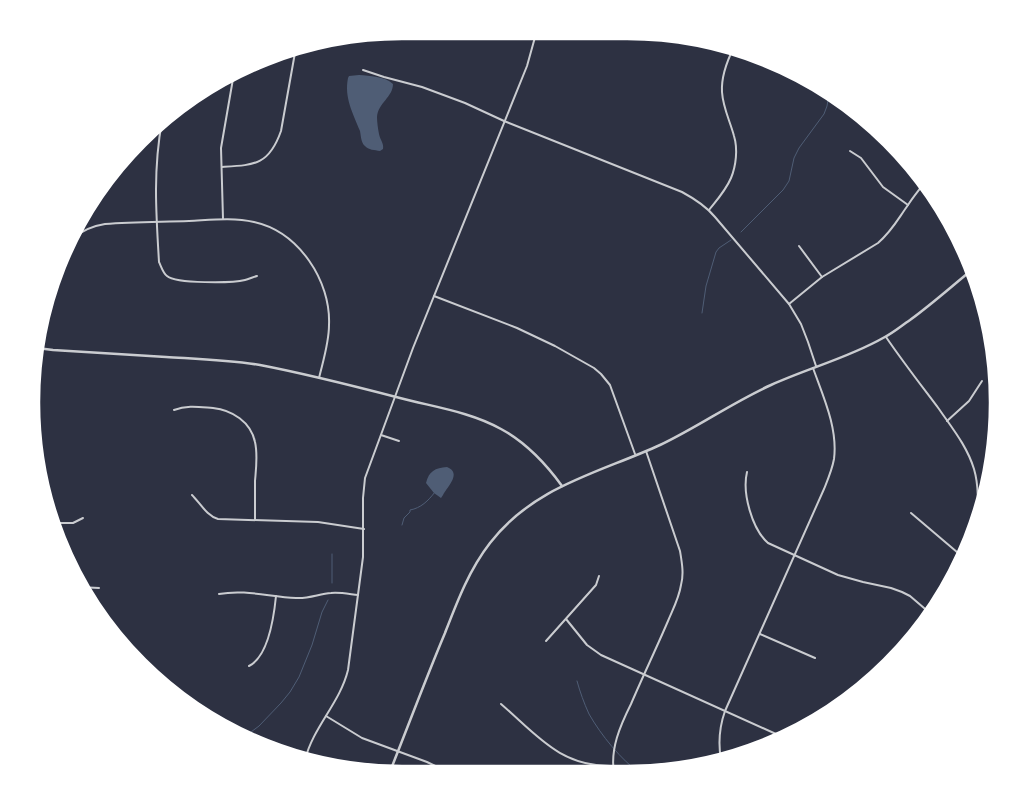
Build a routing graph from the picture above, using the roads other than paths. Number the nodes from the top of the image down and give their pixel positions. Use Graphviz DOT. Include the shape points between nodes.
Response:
graph roads {
  1 [pos="535,39"];
  2 [pos="731,54"];
  3 [pos="294,56"];
  4 [pos="363,70"];
  5 [pos="233,81"];
  6 [pos="504,121"];
  7 [pos="160,132"];
  8 [pos="850,151"];
  9 [pos="222,167"];
  10 [pos="920,188"];
  11 [pos="908,205"];
  12 [pos="709,210"];
  13 [pos="223,220"];
  14 [pos="157,222"];
  15 [pos="82,231"];
  16 [pos="799,246"];
  17 [pos="967,274"];
  18 [pos="257,276"];
  19 [pos="822,277"];
  20 [pos="434,296"];
  21 [pos="789,304"];
  22 [pos="886,337"];
  23 [pos="43,349"];
  24 [pos="814,367"];
  25 [pos="319,378"];
  26 [pos="982,381"];
  27 [pos="395,397"];
  28 [pos="174,410"];
  29 [pos="947,421"];
  30 [pos="381,435"];
  31 [pos="399,441"];
  32 [pos="646,451"];
  33 [pos="636,455"];
  34 [pos="747,472"];
  35 [pos="562,486"];
  36 [pos="192,495"];
  37 [pos="978,497"];
  38 [pos="911,513"];
  39 [pos="83,518"];
  40 [pos="255,520"];
  41 [pos="59,523"];
  42 [pos="364,529"];
  43 [pos="958,553"];
  44 [pos="794,556"];
  45 [pos="600,576"];
  46 [pos="89,588"];
  47 [pos="99,588"];
  48 [pos="218,594"];
  49 [pos="276,596"];
  50 [pos="358,596"];
  51 [pos="926,609"];
  52 [pos="566,619"];
  53 [pos="760,634"];
  54 [pos="546,641"];
  55 [pos="814,658"];
  56 [pos="249,666"];
  57 [pos="644,675"];
  58 [pos="501,704"];
  59 [pos="725,711"];
  60 [pos="326,716"];
  61 [pos="776,734"];
  62 [pos="398,752"];
  63 [pos="307,754"];
  64 [pos="720,754"];
  65 [pos="392,766"];
  66 [pos="436,766"];
  67 [pos="613,766"];
  1 -- 6 [label="street"];
  2 -- 12 [label="street" via="722,91 735,138 736,157 732,178"];
  3 -- 9 [label="street" via="281,131 270,155 244,166"];
  4 -- 6 [label="street" via="422,87"];
  5 -- 9 [label="street"];
  6 -- 12 [label="street" via="682,192"];
  6 -- 20 [label="street"];
  7 -- 14 [label="street" via="155,190"];
  8 -- 11 [label="street" via="862,158 883,187"];
  9 -- 13 [label="street"];
  10 -- 11 [label="street"];
  11 -- 19 [label="street" via="878,243"];
  12 -- 21 [label="street"];
  13 -- 14 [label="street"];
  13 -- 25 [label="street" via="254,222 269,227 298,248 314,269 323,286 329,314 328,343"];
  14 -- 15 [label="street" via="105,224"];
  14 -- 18 [label="street" via="159,262 167,276 174,280 244,280"];
  16 -- 19 [label="street"];
  17 -- 22 [label="street"];
  19 -- 21 [label="street"];
  20 -- 27 [label="street"];
  20 -- 33 [label="street" via="544,340 594,368 610,385"];
  21 -- 24 [label="street" via="801,324"];
  22 -- 24 [label="street"];
  22 -- 29 [label="street"];
  23 -- 25 [label="street" via="229,361"];
  24 -- 32 [label="street" via="762,389"];
  24 -- 44 [label="street" via="833,430 834,457 828,481"];
  25 -- 27 [label="street"];
  26 -- 29 [label="street" via="969,402"];
  27 -- 30 [label="street"];
  27 -- 35 [label="street" via="493,425 521,442"];
  28 -- 40 [label="street" via="184,407 216,408 237,416 246,424 255,443"];
  29 -- 37 [label="street" via="965,447 974,468"];
  30 -- 31 [label="street"];
  30 -- 42 [label="street" via="365,478"];
  32 -- 33 [label="street"];
  32 -- 57 [label="street" via="680,551 683,572 679,594"];
  33 -- 35 [label="street"];
  34 -- 44 [label="street" via="745,486 760,535 768,543"];
  35 -- 62 [label="street" via="517,515 482,555 459,598"];
  36 -- 40 [label="street" via="213,518"];
  38 -- 43 [label="street"];
  39 -- 41 [label="street" via="73,523"];
  40 -- 42 [label="street" via="318,522"];
  42 -- 50 [label="street"];
  44 -- 51 [label="street" via="850,579 902,592"];
  44 -- 53 [label="street"];
  45 -- 52 [label="street" via="596,586"];
  46 -- 47 [label="street"];
  48 -- 49 [label="street" via="236,592"];
  49 -- 50 [label="street" via="307,598 332,592"];
  49 -- 56 [label="street" via="269,637 255,662"];
  50 -- 60 [label="street" via="346,678"];
  52 -- 54 [label="street"];
  52 -- 57 [label="street" via="594,651"];
  53 -- 55 [label="street"];
  53 -- 59 [label="street"];
  57 -- 59 [label="street"];
  57 -- 67 [label="street" via="618,731"];
  58 -- 67 [label="street" via="560,754 584,764"];
  59 -- 61 [label="street"];
  59 -- 64 [label="street" via="719,738"];
  60 -- 62 [label="street" via="362,738"];
  60 -- 63 [label="street"];
  62 -- 65 [label="street"];
  62 -- 66 [label="street"];
}
